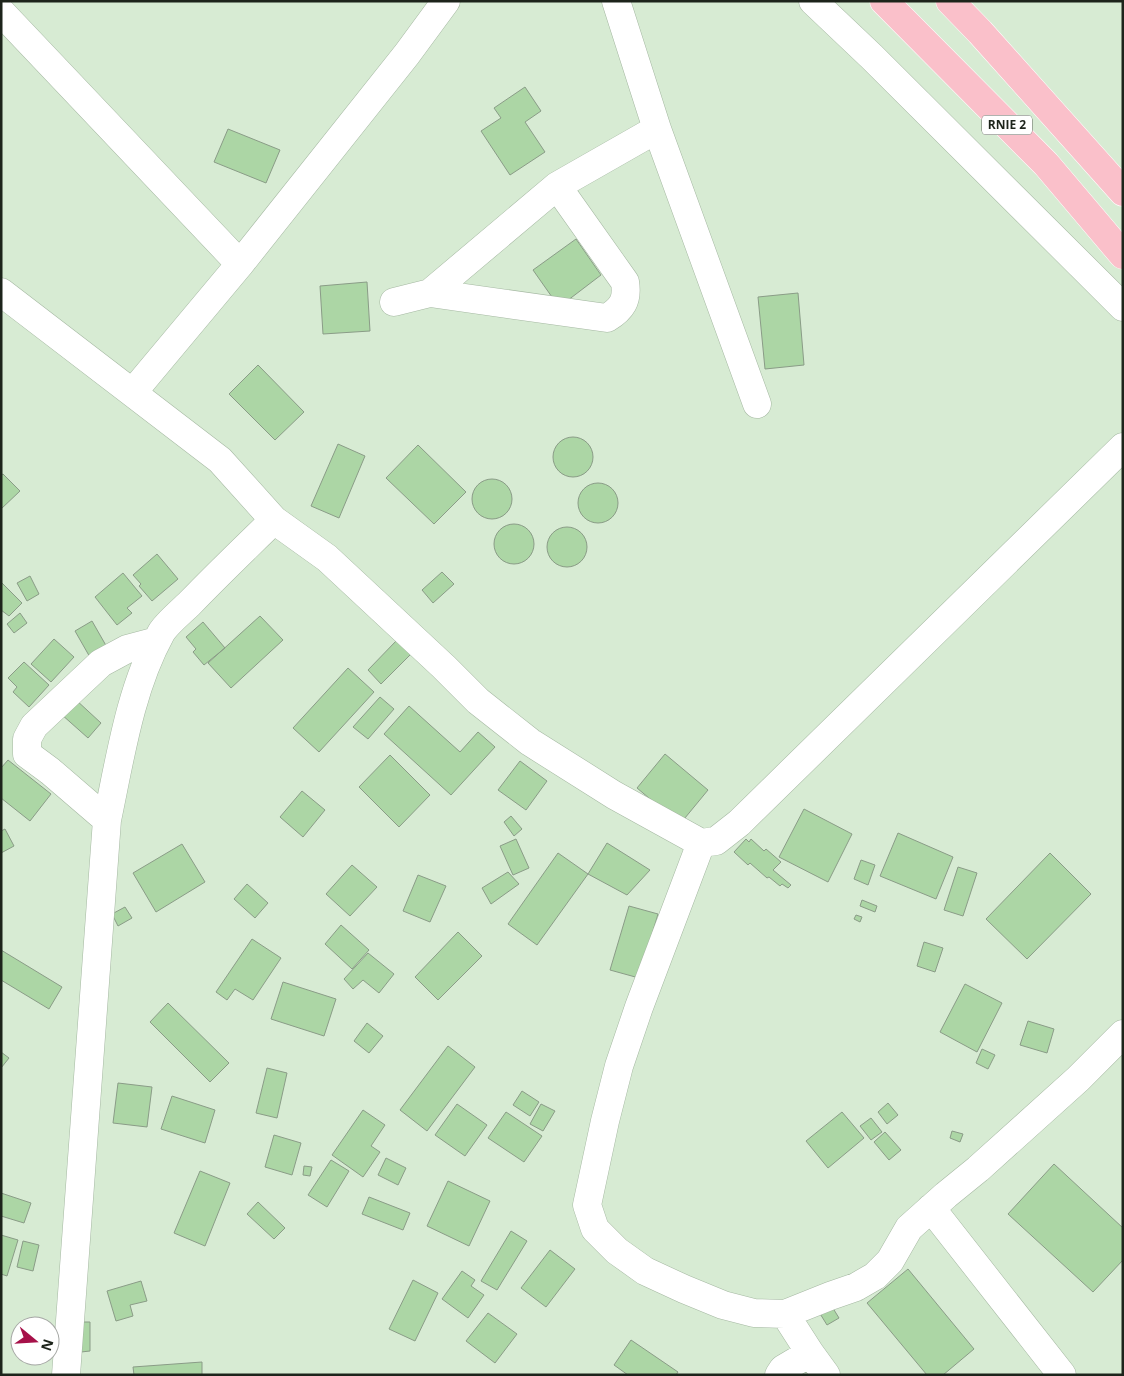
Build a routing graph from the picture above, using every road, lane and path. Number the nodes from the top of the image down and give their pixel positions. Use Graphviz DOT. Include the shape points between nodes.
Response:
graph roads {
  1 [pos="446,1"];
  2 [pos="616,1"];
  3 [pos="813,1"];
  4 [pos="884,1"];
  5 [pos="950,1"];
  6 [pos="1,12"];
  7 [pos="657,129"];
  8 [pos="557,186"];
  9 [pos="1123,192"];
  10 [pos="1123,255"];
  11 [pos="240,264"];
  12 [pos="1,292"];
  13 [pos="430,293"];
  14 [pos="394,302"];
  15 [pos="1123,307"];
  16 [pos="133,392"];
  17 [pos="757,404"];
  18 [pos="1123,447"];
  19 [pos="274,520"];
  20 [pos="157,641"];
  21 [pos="106,820"];
  22 [pos="701,843"];
  23 [pos="1123,1034"];
  24 [pos="931,1208"];
  25 [pos="786,1314"];
  26 [pos="818,1364"];
  27 [pos="66,1375"];
  28 [pos="779,1375"];
  29 [pos="1062,1375"];
  1 -- 11 [label="street"];
  2 -- 7 [label="street"];
  3 -- 15 [label="street"];
  4 -- 10 [label="highway, RNIE 2 / RNIE 2" via="1046,164"];
  5 -- 9 [label="highway, RNIE 2 / RNIE 2"];
  6 -- 11 [label="street"];
  7 -- 8 [label="street"];
  7 -- 17 [label="street"];
  8 -- 13 [label="street"];
  8 -- 13 [label="street" via="625,282 627,292 617,312 607,318"];
  11 -- 16 [label="street"];
  12 -- 16 [label="street"];
  13 -- 14 [label="street"];
  16 -- 19 [label="street" via="220,460"];
  18 -- 22 [label="street" via="739,823 716,841"];
  19 -- 20 [label="street" via="161,632"];
  19 -- 22 [label="street" via="328,558 478,701 530,742 614,795"];
  20 -- 21 [label="street" via="135,698"];
  20 -- 21 [label="street" via="127,649 101,663 34,726 27,739 28,754"];
  21 -- 27 [label="street"];
  22 -- 25 [label="street" via="619,1066 588,1206 595,1229 617,1251 645,1271 723,1305 754,1313"];
  23 -- 24 [label="street" via="1078,1079"];
  24 -- 25 [label="street" via="909,1228 890,1261 875,1276 856,1287"];
  24 -- 29 [label="street"];
  25 -- 26 [label="street"];
  26 -- 28 [label="street" via="782,1369"];
}
